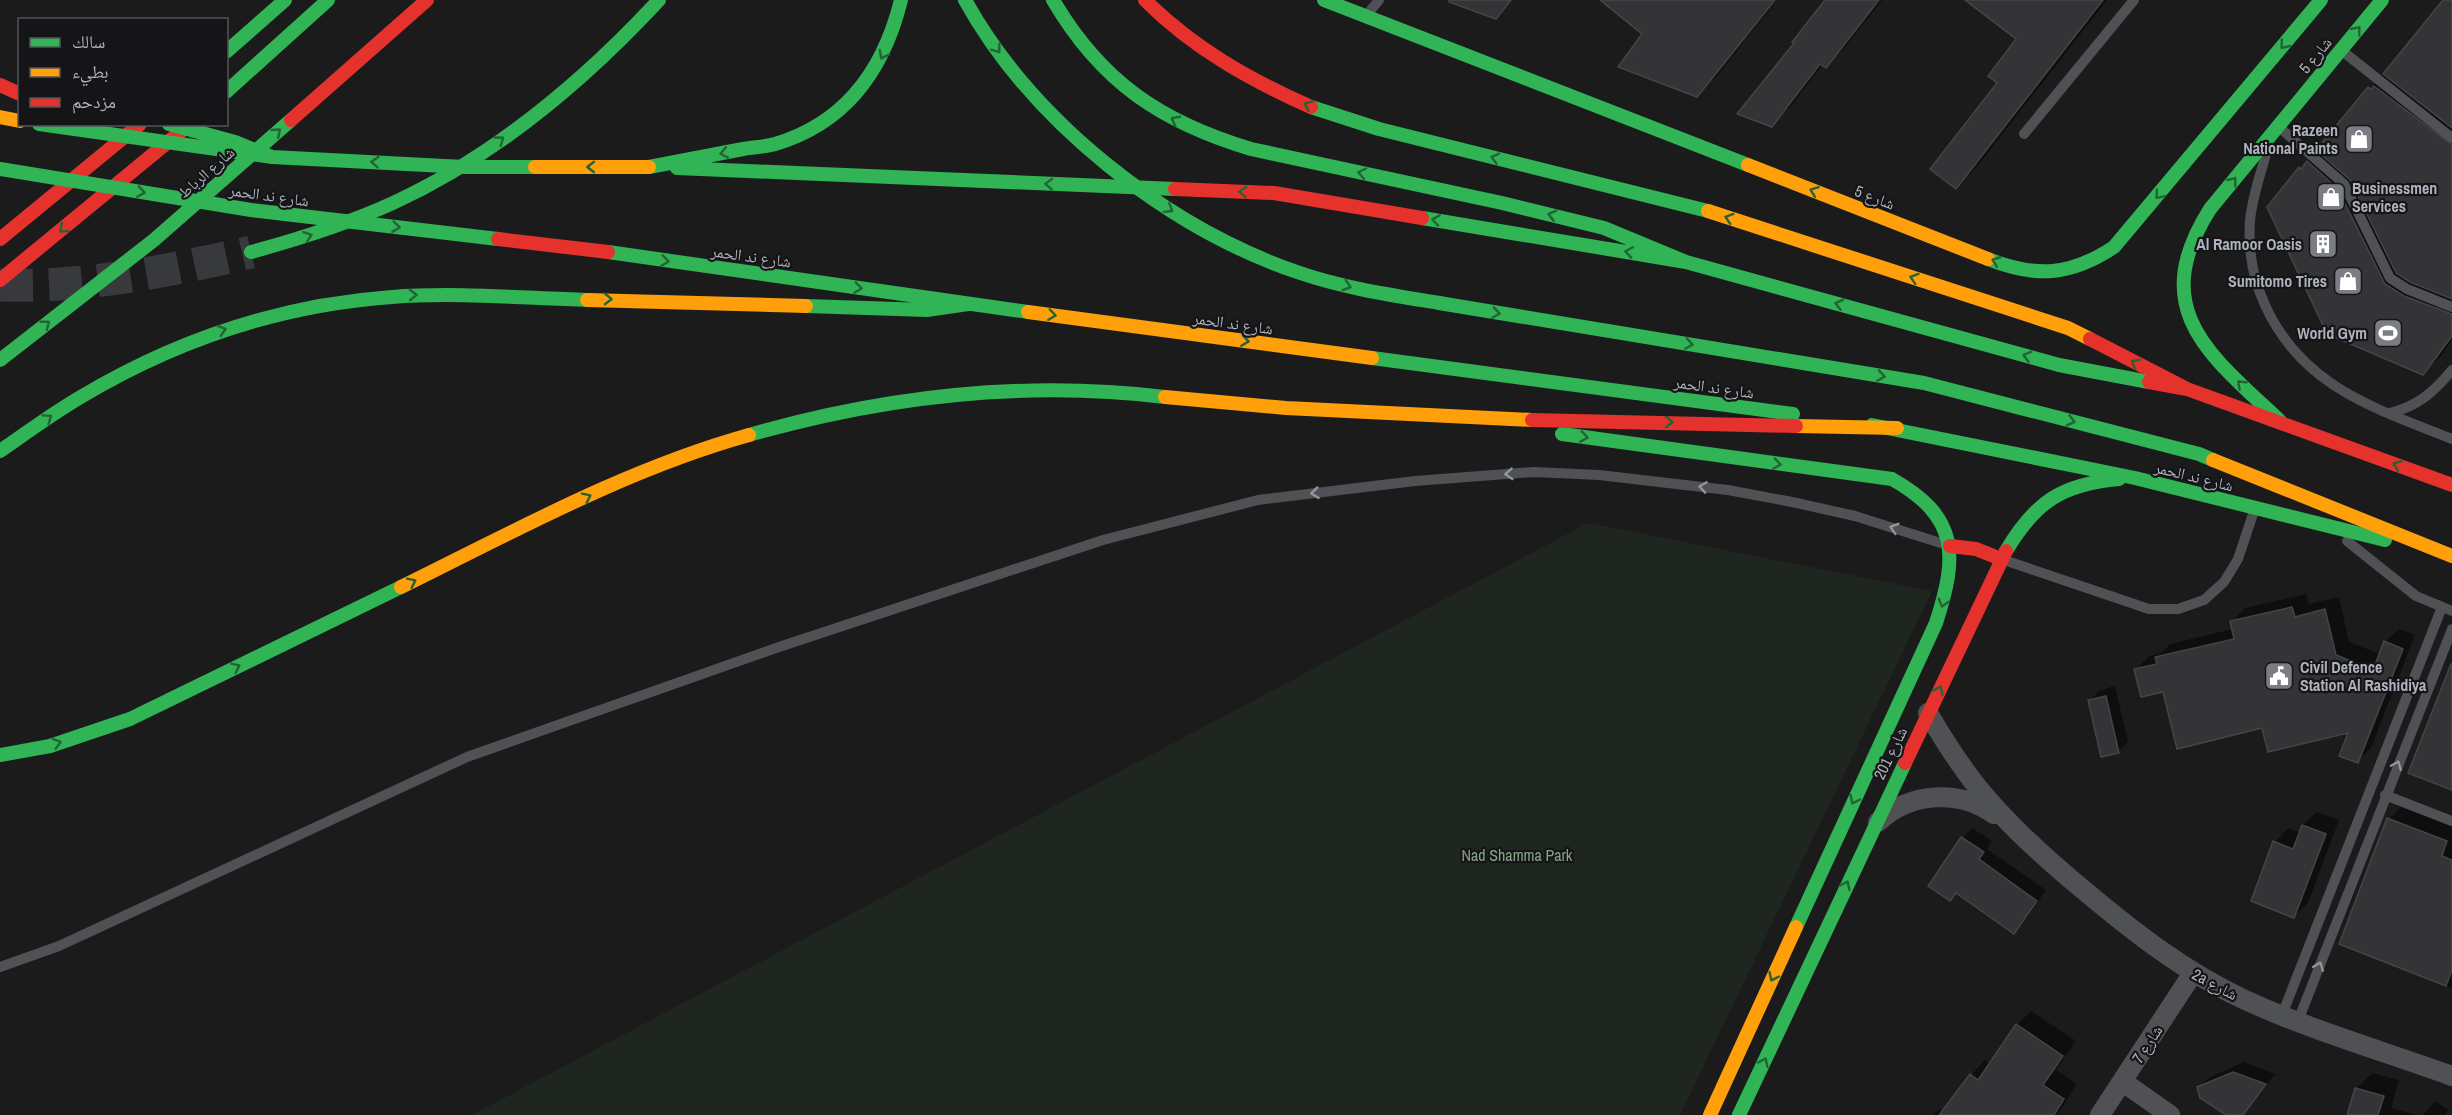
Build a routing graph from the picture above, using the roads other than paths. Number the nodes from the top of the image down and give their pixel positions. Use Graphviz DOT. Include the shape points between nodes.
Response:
graph roads {
  1 [pos="285,0"];
  2 [pos="328,0"];
  3 [pos="427,0"];
  4 [pos="659,0"];
  5 [pos="901,0"];
  6 [pos="965,0"];
  7 [pos="1053,0"];
  8 [pos="1145,0"];
  9 [pos="1324,0"];
  10 [pos="1379,0"];
  11 [pos="2134,0"];
  12 [pos="2320,0"];
  13 [pos="2382,0"];
  14 [pos="257,7"];
  15 [pos="1365,16"];
  16 [pos="229,50"];
  17 [pos="2341,50"];
  18 [pos="0,85"];
  19 [pos="228,90"];
  20 [pos="18,93"];
  21 [pos="0,117"];
  22 [pos="18,121"];
  23 [pos="54,126"];
  24 [pos="138,126"];
  25 [pos="176,126"];
  26 [pos="187,126"];
  27 [pos="2275,131"];
  28 [pos="2024,134"];
  29 [pos="2452,138"];
  30 [pos="272,156"];
  31 [pos="649,167"];
  32 [pos="0,169"];
  33 [pos="0,239"];
  34 [pos="251,252"];
  35 [pos="1686,262"];
  36 [pos="0,280"];
  37 [pos="968,304"];
  38 [pos="2452,307"];
  39 [pos="0,360"];
  40 [pos="2452,370"];
  41 [pos="2187,390"];
  42 [pos="2390,413"];
  43 [pos="1443,417"];
  44 [pos="2283,424"];
  45 [pos="1897,428"];
  46 [pos="2452,439"];
  47 [pos="0,451"];
  48 [pos="2135,478"];
  49 [pos="2452,485"];
  50 [pos="2256,508"];
  51 [pos="2331,527"];
  52 [pos="1950,546"];
  53 [pos="2452,556"];
  54 [pos="2001,559"];
  55 [pos="2447,609"];
  56 [pos="2452,629"];
  57 [pos="1928,713"];
  58 [pos="0,755"];
  59 [pos="2385,795"];
  60 [pos="2452,821"];
  61 [pos="1874,826"];
  62 [pos="2014,827"];
  63 [pos="0,967"];
  64 [pos="2193,973"];
  65 [pos="2290,1018"];
  66 [pos="2452,1077"];
  67 [pos="2123,1082"];
  68 [pos="1710,1115"];
  69 [pos="1739,1115"];
  70 [pos="2100,1115"];
  71 [pos="2170,1115"];
  1 -- 16 [label="main road"];
  2 -- 19 [label="main road"];
  39 -- 3 [label="main road, شارع الرباط, one-way" via="153,240"];
  34 -- 4 [label="main road, one-way" via="309,236 408,196 482,153 547,106"];
  5 -- 31 [label="main road, one-way" via="897,23 883,56 864,86 838,111 809,130 776,144"];
  6 -- 53 [label="main road, one-way, bridge" via="1019,79 1074,138 1137,190 1207,233 1280,266 1358,290 1924,383 2199,454"];
  35 -- 7 [label="main road, one-way" via="1604,228 1212,137 1174,120 1108,72 1080,41"];
  41 -- 8 [label="main road, one-way" via="2068,328 1695,207 1320,111 1264,86 1212,55"];
  9 -- 15 [label="main road, شارع 5"];
  10 -- 15 [label="lane"];
  11 -- 28 [label="lane"];
  12 -- 15 [label="main road, شارع 5, one-way" via="2114,247 2073,270 2050,273 2004,264"];
  17 -- 13 [label="main road, شارع 5, one-way"];
  14 -- 16 [label="main road"];
  17 -- 27 [label="main road, شارع 5"];
  17 -- 29 [label="lane"];
  18 -- 20 [label="main road"];
  21 -- 22 [label="main road"];
  23 -- 30 [label="main road, bridge"];
  24 -- 33 [label="main road"];
  25 -- 30 [label="main road, bridge"];
  26 -- 36 [label="main road, one-way"];
  27 -- 38 [label="lane" via="2344,184 2390,278 2407,290"];
  27 -- 42 [label="lane" via="2250,221 2251,260 2262,298 2280,333 2304,363 2334,386"];
  44 -- 27 [label="main road, شارع 5, one-way" via="2202,345 2192,327 2183,286 2186,255 2198,226"];
  31 -- 30 [label="main road, one-way, bridge" via="464,167"];
  35 -- 31 [label="main road, one-way" via="1274,193"];
  32 -- 37 [label="main road, شارع ند الحمر, one-way, bridge" via="251,210 608,252"];
  41 -- 35 [label="main road, one-way" via="2059,364"];
  37 -- 45 [label="main road, شارع ند الحمر, one-way"];
  47 -- 37 [label="main road, one-way" via="90,391 169,351 249,321 327,303 438,295 927,310"];
  40 -- 42 [label="lane" via="2428,396"];
  41 -- 44 [label="main road"];
  42 -- 46 [label="lane"];
  43 -- 45 [label="main road, one-way"];
  43 -- 52 [label="main road, one-way" via="1892,480 1912,489 1931,505"];
  58 -- 43 [label="main road, one-way" via="50,746 130,719 616,482 711,444 809,417 928,397 1048,391 1109,391 1232,404"];
  49 -- 44 [label="main road, one-way"];
  45 -- 48 [label="main road, شارع ند الحمر"];
  48 -- 50 [label="main road, شارع ند الحمر"];
  48 -- 54 [label="main road, شارع 201" via="2081,484 2046,500 2016,531"];
  50 -- 51 [label="main road, شارع ند الحمر"];
  50 -- 54 [label="lane" via="2238,559 2224,582 2204,600 2178,609 2149,609"];
  51 -- 53 [label="main road, شارع ند الحمر"];
  51 -- 55 [label="lane" via="2416,596"];
  52 -- 54 [label="main road" via="1976,549"];
  52 -- 63 [label="lane, one-way" via="1855,516 1792,502 1728,490 1599,475 1534,472 1415,481 1258,500 1103,540 779,647 466,757 59,946"];
  52 -- 68 [label="main road, شارع 201, one-way" via="1947,585 1936,623"];
  57 -- 54 [label="main road, شارع 201, one-way"];
  55 -- 65 [label="lane"];
  59 -- 56 [label="lane, one-way"];
  57 -- 61 [label="main road, شارع 201"];
  57 -- 62 [label="street, 2a شارع" via="1967,773"];
  59 -- 60 [label="lane"];
  65 -- 59 [label="lane, one-way"];
  61 -- 62 [label="street, 2a شارع" via="1899,807 1945,796 1976,803"];
  69 -- 61 [label="main road, شارع 201, one-way"];
  62 -- 64 [label="street, 2a شارع" via="2103,907"];
  64 -- 65 [label="street, 2a شارع"];
  64 -- 67 [label="street, شارع 7"];
  65 -- 66 [label="street, 2a شارع"];
  67 -- 70 [label="street, شارع 7"];
  67 -- 71 [label="street"];
}
